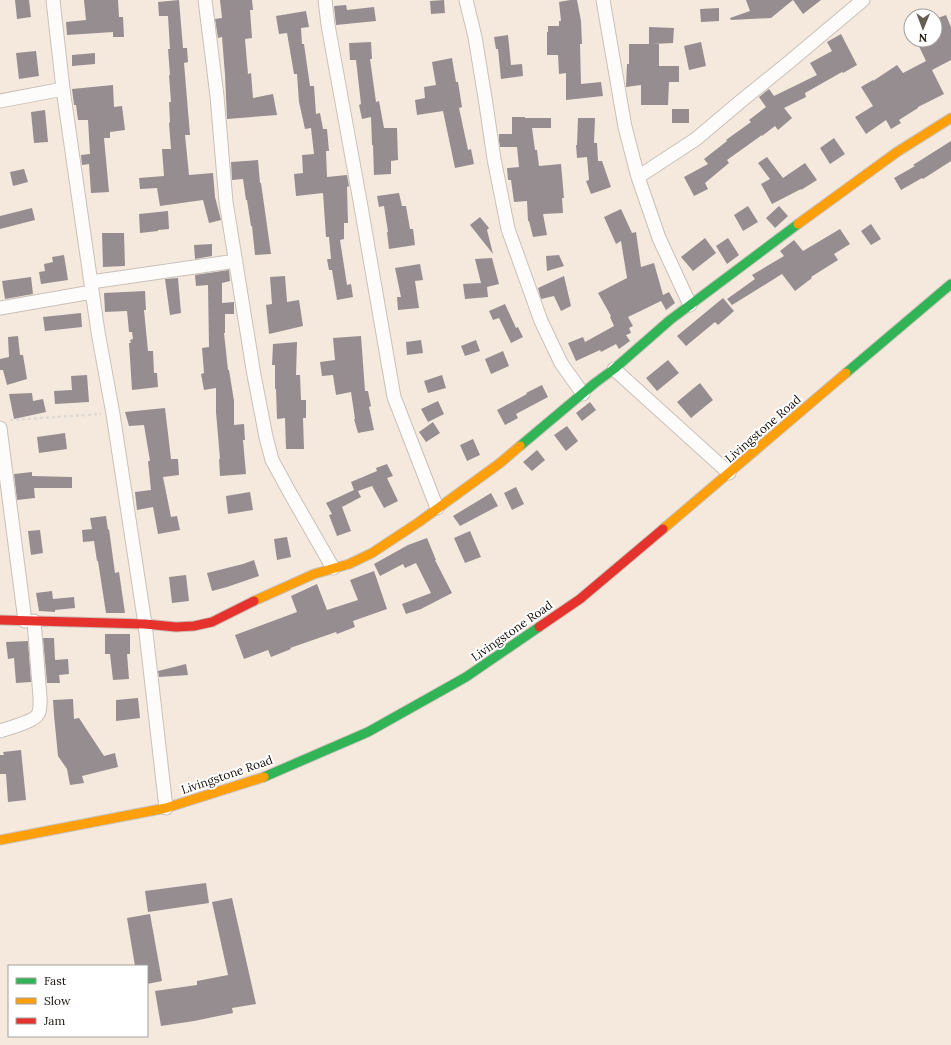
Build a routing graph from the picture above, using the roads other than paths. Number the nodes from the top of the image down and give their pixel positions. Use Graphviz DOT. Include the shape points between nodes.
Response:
graph roads {
  1 [pos="54,0"];
  2 [pos="205,0"];
  3 [pos="325,0"];
  4 [pos="466,0"];
  5 [pos="603,0"];
  6 [pos="863,0"];
  7 [pos="63,89"];
  8 [pos="0,101"];
  9 [pos="951,118"];
  10 [pos="638,177"];
  11 [pos="236,261"];
  12 [pos="951,284"];
  13 [pos="92,287"];
  14 [pos="690,305"];
  15 [pos="0,308"];
  16 [pos="614,369"];
  17 [pos="582,394"];
  18 [pos="4,424"];
  19 [pos="729,474"];
  20 [pos="437,508"];
  21 [pos="332,568"];
  22 [pos="0,620"];
  23 [pos="29,621"];
  24 [pos="145,624"];
  25 [pos="0,731"];
  26 [pos="166,808"];
  27 [pos="0,840"];
  1 -- 7 [label="street"];
  2 -- 11 [label="street" via="217,96 226,202"];
  3 -- 20 [label="street" via="394,397"];
  4 -- 17 [label="street" via="475,37 508,229 541,321 562,363"];
  5 -- 10 [label="street" via="625,127"];
  6 -- 10 [label="street" via="696,139"];
  7 -- 8 [label="street"];
  7 -- 13 [label="street"];
  9 -- 14 [label="main road" via="890,156"];
  10 -- 14 [label="street" via="659,238"];
  11 -- 13 [label="street"];
  11 -- 21 [label="street" via="254,375 272,460"];
  12 -- 19 [label="main road, Livingstone Road"];
  13 -- 15 [label="street"];
  13 -- 24 [label="street"];
  14 -- 16 [label="main road"];
  16 -- 17 [label="main road"];
  16 -- 19 [label="street"];
  17 -- 20 [label="main road" via="500,463"];
  18 -- 23 [label="street"];
  19 -- 26 [label="main road, Livingstone Road" via="580,599 466,677 368,732 262,778"];
  20 -- 21 [label="main road" via="372,553 349,564"];
  21 -- 24 [label="main road" via="212,622 176,628"];
  22 -- 23 [label="main road"];
  23 -- 24 [label="main road"];
  23 -- 25 [label="street" via="40,710 31,720"];
  24 -- 26 [label="street"];
  26 -- 27 [label="main road, Livingstone Road"];
}
